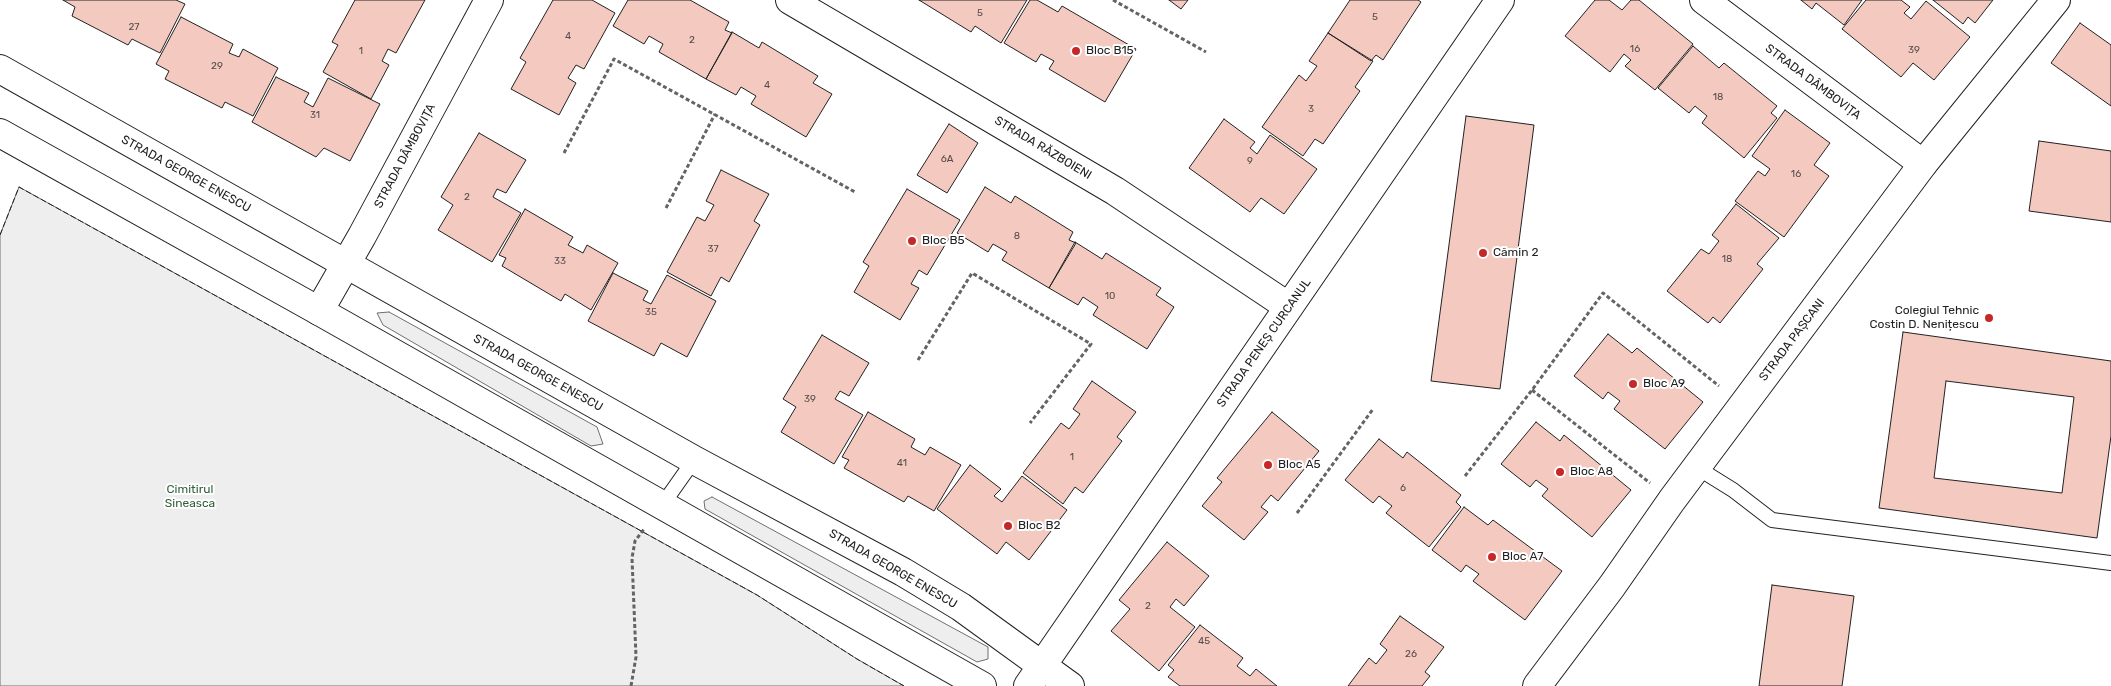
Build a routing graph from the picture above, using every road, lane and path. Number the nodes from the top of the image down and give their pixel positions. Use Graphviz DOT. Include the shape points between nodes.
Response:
graph roads {
  1 [pos="489,0"];
  2 [pos="790,0"];
  3 [pos="1113,0"];
  4 [pos="1500,0"];
  5 [pos="1704,0"];
  6 [pos="2056,0"];
  7 [pos="1206,52"];
  8 [pos="0,69"];
  9 [pos="715,114"];
  10 [pos="0,133"];
  11 [pos="564,153"];
  12 [pos="1923,164"];
  13 [pos="854,192"];
  14 [pos="666,208"];
  15 [pos="346,264"];
  16 [pos="1289,307"];
  17 [pos="319,311"];
  18 [pos="918,360"];
  19 [pos="1532,390"];
  20 [pos="1743,405"];
  21 [pos="1372,409"];
  22 [pos="1030,423"];
  23 [pos="694,460"];
  24 [pos="1696,468"];
  25 [pos="1465,476"];
  26 [pos="1672,500"];
  27 [pos="663,504"];
  28 [pos="1297,513"];
  29 [pos="2111,563"];
  30 [pos="1035,675"];
  31 [pos="631,686"];
  32 [pos="982,686"];
  33 [pos="1070,686"];
  34 [pos="1537,686"];
  1 -- 15 [label="street, STRADA DÂMBOVIȚA"];
  2 -- 16 [label="street, STRADA RĂZBOIENI" via="1115,191"];
  3 -- 7 [label="path"];
  4 -- 16 [label="street, STRADA PENEȘ CURCANUL"];
  5 -- 12 [label="street, STRADA DÂMBOVIȚA"];
  6 -- 12 [label="street, STRADA PAȘCANI"];
  8 -- 15 [label="street, STRADA GEORGE ENESCU"];
  9 -- 11 [label="path" via="614,59"];
  9 -- 13 [label="path"];
  9 -- 14 [label="path"];
  10 -- 17 [label="street"];
  12 -- 20 [label="street, STRADA PAȘCANI"];
  15 -- 17 [label="street, STRADA DÂMBOVIȚA"];
  15 -- 23 [label="street, STRADA GEORGE ENESCU"];
  16 -- 30 [label="street, STRADA PENEȘ CURCANUL"];
  17 -- 27 [label="street"];
  18 -- 22 [label="path" via="972,273 1091,344"];
  19 -- 20 [label="path" via="1603,293"];
  19 -- 25 [label="path"];
  19 -- 26 [label="path"];
  20 -- 24 [label="street, STRADA PAȘCANI"];
  21 -- 28 [label="path"];
  23 -- 27 [label="lane"];
  23 -- 30 [label="street, STRADA GEORGE ENESCU" via="903,572 961,608"];
  24 -- 26 [label="street, STRADA PAȘCANI"];
  24 -- 29 [label="lane" via="1733,490 1772,520"];
  26 -- 34 [label="street, STRADA PAȘCANI"];
  27 -- 31 [label="path" via="635,541 632,558 636,657"];
  27 -- 32 [label="street"];
  30 -- 33 [label="street, STRADA GEORGE ENESCU"];
}
